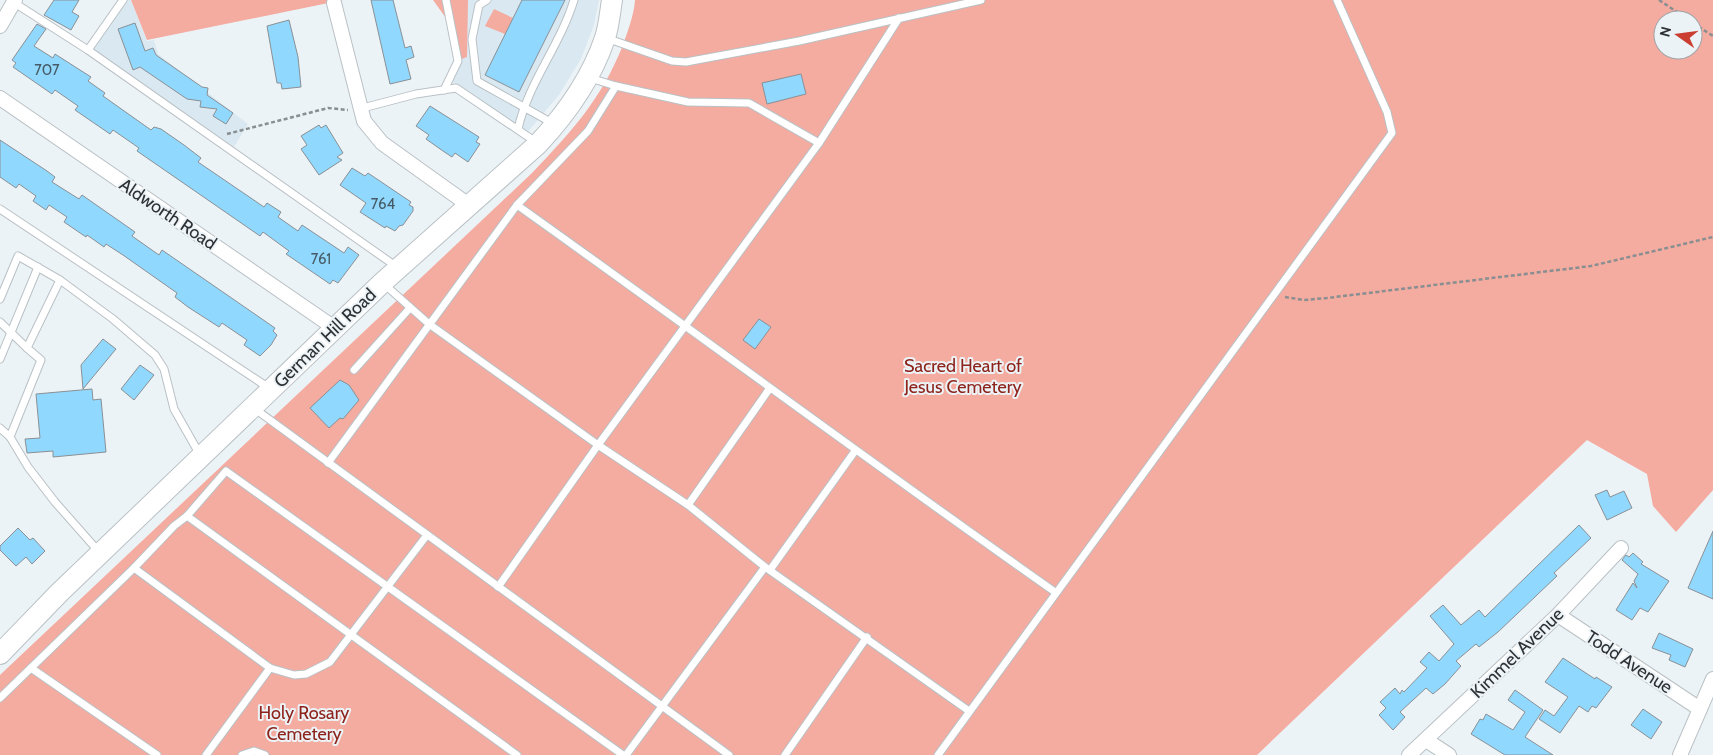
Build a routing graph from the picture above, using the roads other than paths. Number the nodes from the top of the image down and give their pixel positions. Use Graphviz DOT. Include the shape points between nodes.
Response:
graph roads {
  1 [pos="123,0"];
  2 [pos="446,0"];
  3 [pos="487,0"];
  4 [pos="574,0"];
  5 [pos="612,0"];
  6 [pos="981,0"];
  7 [pos="1337,0"];
  8 [pos="13,1"];
  9 [pos="334,3"];
  10 [pos="899,18"];
  11 [pos="0,26"];
  12 [pos="605,38"];
  13 [pos="88,50"];
  14 [pos="587,77"];
  15 [pos="616,86"];
  16 [pos="444,90"];
  17 [pos="0,98"];
  18 [pos="523,106"];
  19 [pos="359,109"];
  20 [pos="555,125"];
  21 [pos="518,129"];
  22 [pos="819,143"];
  23 [pos="538,144"];
  24 [pos="517,205"];
  25 [pos="470,206"];
  26 [pos="0,209"];
  27 [pos="38,268"];
  28 [pos="399,268"];
  29 [pos="60,280"];
  30 [pos="383,282"];
  31 [pos="0,299"];
  32 [pos="410,308"];
  33 [pos="0,322"];
  34 [pos="429,324"];
  35 [pos="686,326"];
  36 [pos="336,329"];
  37 [pos="12,333"];
  38 [pos="27,348"];
  39 [pos="0,358"];
  40 [pos="354,370"];
  41 [pos="770,388"];
  42 [pos="271,390"];
  43 [pos="253,408"];
  44 [pos="0,428"];
  45 [pos="10,437"];
  46 [pos="598,445"];
  47 [pos="855,451"];
  48 [pos="201,458"];
  49 [pos="328,463"];
  50 [pos="688,505"];
  51 [pos="187,516"];
  52 [pos="427,535"];
  53 [pos="1621,548"];
  54 [pos="101,553"];
  55 [pos="134,568"];
  56 [pos="768,568"];
  57 [pos="388,587"];
  58 [pos="498,587"];
  59 [pos="1055,592"];
  60 [pos="1558,616"];
  61 [pos="350,636"];
  62 [pos="867,637"];
  63 [pos="0,654"];
  64 [pos="31,668"];
  65 [pos="270,668"];
  66 [pos="1713,679"];
  67 [pos="0,698"];
  68 [pos="662,706"];
  69 [pos="1700,709"];
  70 [pos="969,711"];
  71 [pos="1426,740"];
  72 [pos="157,755"];
  73 [pos="206,755"];
  74 [pos="242,755"];
  75 [pos="265,755"];
  76 [pos="517,755"];
  77 [pos="625,755"];
  78 [pos="729,755"];
  79 [pos="785,755"];
  80 [pos="938,755"];
  81 [pos="1409,755"];
  82 [pos="1449,755"];
  83 [pos="1680,755"];
  1 -- 13 [label="lane"];
  2 -- 16 [label="lane" via="458,61"];
  3 -- 18 [label="lane" via="479,5 472,39 477,81"];
  4 -- 18 [label="lane" via="567,23"];
  5 -- 12 [label="street, German Hill Road"];
  6 -- 10 [label="lane"];
  7 -- 59 [label="lane" via="1387,112 1392,133"];
  8 -- 11 [label="street"];
  8 -- 13 [label="lane"];
  9 -- 19 [label="street"];
  10 -- 12 [label="lane" via="686,62 672,61"];
  10 -- 22 [label="lane"];
  12 -- 14 [label="street, German Hill Road"];
  13 -- 28 [label="lane"];
  14 -- 15 [label="lane"];
  14 -- 20 [label="street, German Hill Road"];
  15 -- 22 [label="lane" via="688,102 749,103"];
  15 -- 24 [label="lane" via="588,131"];
  16 -- 19 [label="lane"];
  16 -- 21 [label="lane" via="456,88"];
  17 -- 36 [label="street, Aldworth Road"];
  18 -- 20 [label="lane"];
  18 -- 21 [label="lane"];
  19 -- 25 [label="street" via="364,121 382,143"];
  20 -- 23 [label="street, German Hill Road"];
  21 -- 23 [label="lane"];
  22 -- 35 [label="lane"];
  23 -- 25 [label="street, German Hill Road"];
  24 -- 34 [label="lane"];
  24 -- 35 [label="lane"];
  25 -- 28 [label="street, German Hill Road"];
  26 -- 42 [label="lane"];
  27 -- 29 [label="lane"];
  27 -- 31 [label="lane" via="18,256"];
  27 -- 37 [label="lane"];
  28 -- 30 [label="street, German Hill Road"];
  29 -- 38 [label="lane"];
  29 -- 48 [label="lane" via="155,355 164,369 174,409"];
  30 -- 32 [label="lane"];
  30 -- 36 [label="street, German Hill Road"];
  32 -- 34 [label="lane"];
  32 -- 40 [label="lane"];
  33 -- 37 [label="lane"];
  34 -- 46 [label="lane"];
  34 -- 49 [label="lane"];
  35 -- 41 [label="lane"];
  35 -- 46 [label="lane"];
  36 -- 42 [label="street, German Hill Road"];
  37 -- 38 [label="lane"];
  37 -- 39 [label="lane"];
  38 -- 45 [label="lane" via="41,360"];
  41 -- 47 [label="lane"];
  41 -- 50 [label="lane"];
  42 -- 43 [label="street, German Hill Road"];
  43 -- 48 [label="street, German Hill Road"];
  43 -- 49 [label="lane"];
  44 -- 45 [label="lane"];
  45 -- 54 [label="lane" via="55,502"];
  46 -- 50 [label="lane"];
  46 -- 58 [label="lane"];
  47 -- 56 [label="lane"];
  47 -- 59 [label="lane"];
  48 -- 54 [label="street, German Hill Road"];
  49 -- 52 [label="lane"];
  50 -- 56 [label="lane"];
  51 -- 55 [label="lane"];
  51 -- 57 [label="lane" via="226,471"];
  51 -- 61 [label="lane"];
  52 -- 57 [label="lane"];
  52 -- 58 [label="lane"];
  53 -- 60 [label="street, Kimmel Avenue"];
  54 -- 63 [label="street, German Hill Road"];
  55 -- 64 [label="lane"];
  55 -- 65 [label="lane"];
  56 -- 62 [label="lane"];
  56 -- 68 [label="lane"];
  57 -- 61 [label="lane"];
  57 -- 77 [label="lane"];
  58 -- 68 [label="lane"];
  59 -- 70 [label="lane"];
  60 -- 69 [label="street, Todd Avenue"];
  60 -- 71 [label="street, Kimmel Avenue"];
  61 -- 65 [label="lane" via="330,662 306,674 294,675"];
  61 -- 76 [label="lane"];
  62 -- 70 [label="lane"];
  62 -- 79 [label="lane"];
  64 -- 67 [label="lane"];
  64 -- 72 [label="lane"];
  65 -- 73 [label="lane"];
  66 -- 69 [label="street"];
  68 -- 77 [label="lane"];
  68 -- 78 [label="lane"];
  69 -- 83 [label="street"];
  70 -- 80 [label="lane"];
  71 -- 81 [label="street, Kimmel Avenue"];
  71 -- 82 [label="street"];
  74 -- 75 [label="lane" via="254,751"];
}
